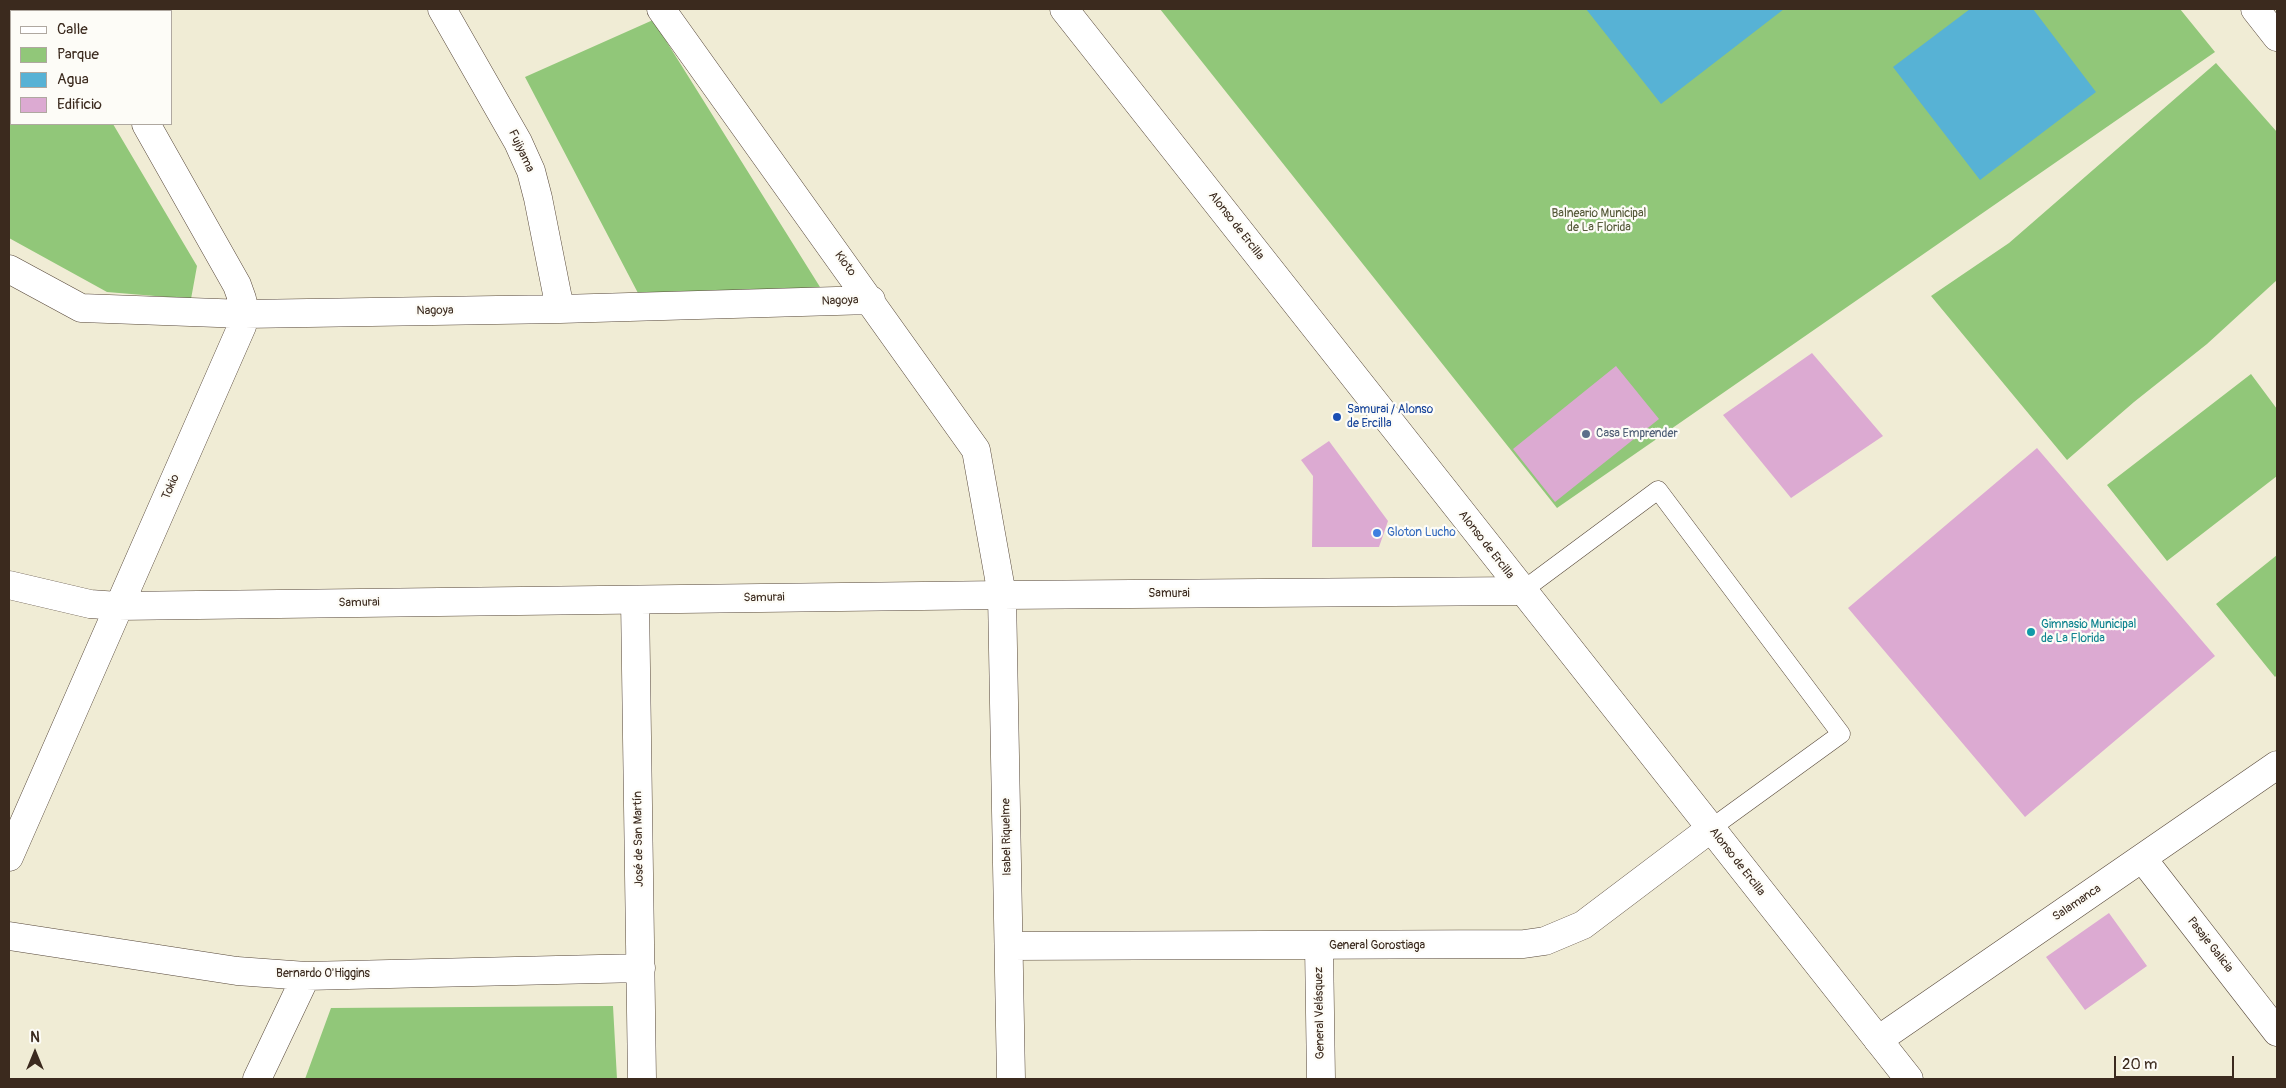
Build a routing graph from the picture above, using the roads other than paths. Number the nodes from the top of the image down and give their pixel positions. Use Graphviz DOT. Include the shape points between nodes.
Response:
graph roads {
  1 [pos="442,9"];
  2 [pos="661,9"];
  3 [pos="1064,9"];
  4 [pos="2255,9"];
  5 [pos="2277,37"];
  6 [pos="147,125"];
  7 [pos="9,269"];
  8 [pos="871,300"];
  9 [pos="560,309"];
  10 [pos="245,314"];
  11 [pos="9,585"];
  12 [pos="1522,591"];
  13 [pos="1002,595"];
  14 [pos="635,600"];
  15 [pos="118,606"];
  16 [pos="2277,766"];
  17 [pos="1710,829"];
  18 [pos="9,857"];
  19 [pos="2142,858"];
  20 [pos="9,936"];
  21 [pos="1009,946"];
  22 [pos="1319,946"];
  23 [pos="641,968"];
  24 [pos="306,976"];
  25 [pos="2277,1032"];
  26 [pos="1878,1040"];
  27 [pos="257,1079"];
  28 [pos="642,1079"];
  29 [pos="1011,1079"];
  30 [pos="1321,1079"];
  31 [pos="1906,1079"];
  1 -- 9 [label="street, Fujiyama" via="518,142 531,171"];
  2 -- 8 [label="street, Kioto"];
  3 -- 12 [label="street, Alonso de Ercilla"];
  4 -- 5 [label="street"];
  6 -- 10 [label="street" via="237,285"];
  7 -- 10 [label="street, Nagoya" via="81,308"];
  8 -- 9 [label="street, Nagoya"];
  8 -- 13 [label="street, Kioto" via="976,450"];
  9 -- 10 [label="street, Nagoya"];
  10 -- 15 [label="street, Tokio" via="238,337"];
  11 -- 15 [label="street, Samurai" via="90,604"];
  12 -- 13 [label="street, Samurai"];
  12 -- 17 [label="street, Alonso de Ercilla"];
  12 -- 17 [label="lane" via="1658,490 1842,734"];
  13 -- 14 [label="street, Samurai"];
  13 -- 21 [label="street, Isabel Riquelme"];
  14 -- 15 [label="street, Samurai"];
  14 -- 23 [label="street, José de San Martín"];
  15 -- 18 [label="street, Tokio"];
  16 -- 19 [label="street, Salamanca"];
  17 -- 22 [label="street, General Gorostiaga" via="1600,914 1583,925 1545,940 1509,945"];
  17 -- 26 [label="street, Alonso de Ercilla"];
  19 -- 25 [label="street, Pasaje Galicia"];
  19 -- 26 [label="street, Salamanca"];
  20 -- 24 [label="street, Bernardo O'Higgins" via="237,971"];
  21 -- 22 [label="street, General Gorostiaga"];
  21 -- 29 [label="street, Isabel Riquelme"];
  22 -- 30 [label="street, General Velásquez"];
  23 -- 24 [label="street, Bernardo O'Higgins"];
  23 -- 28 [label="street, José de San Martín"];
  24 -- 27 [label="street"];
  26 -- 31 [label="street, Alonso de Ercilla"];
}
